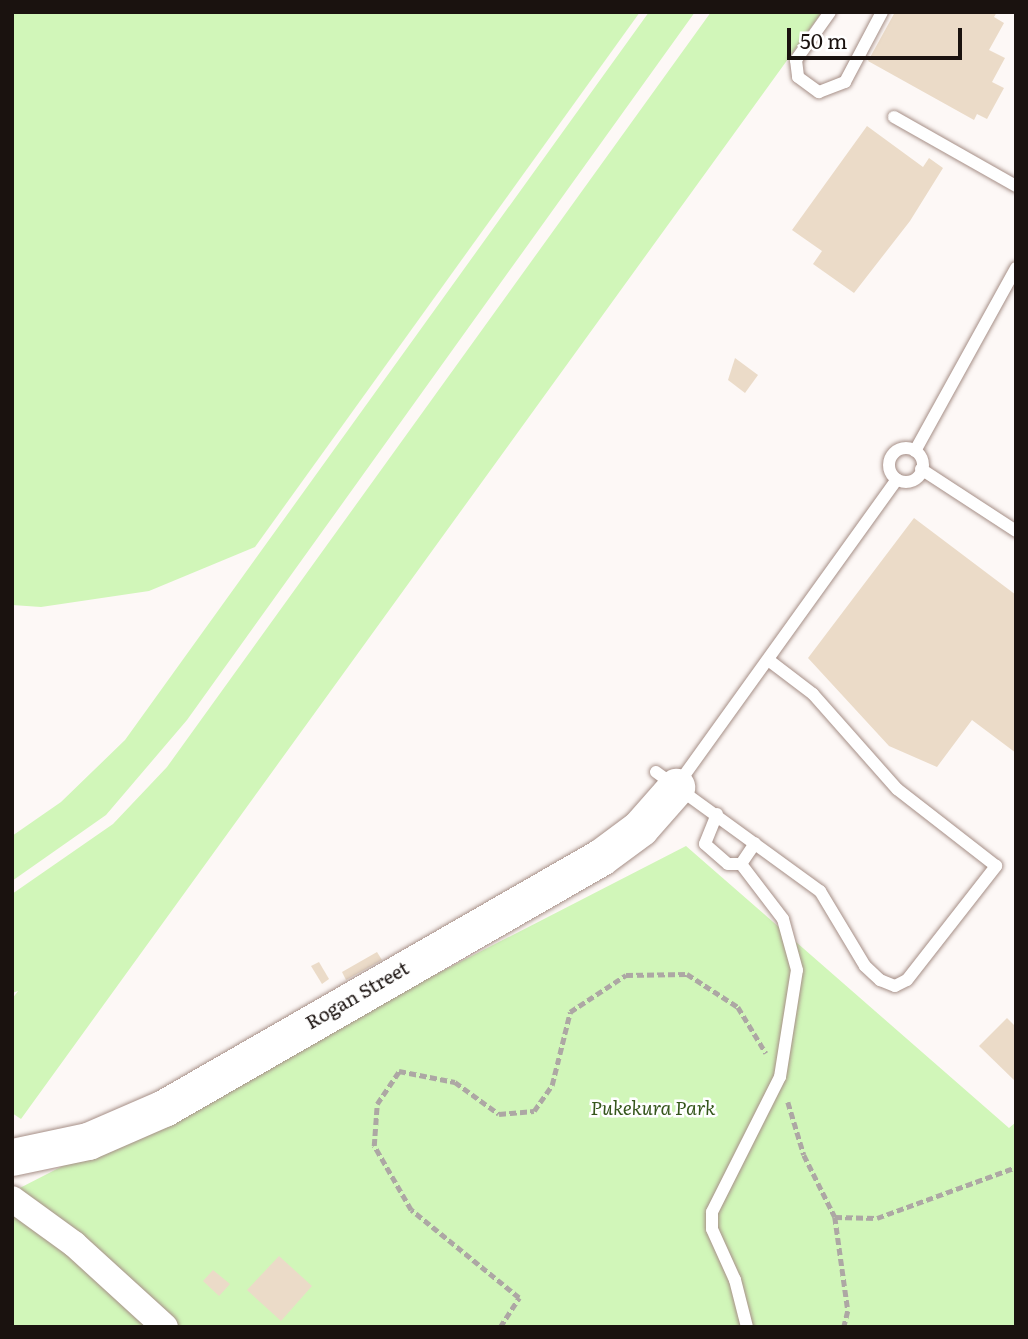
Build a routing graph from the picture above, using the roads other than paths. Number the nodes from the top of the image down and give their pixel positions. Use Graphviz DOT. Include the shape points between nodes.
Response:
graph roads {
  1 [pos="830,12"];
  2 [pos="882,12"];
  3 [pos="894,117"];
  4 [pos="1016,186"];
  5 [pos="1016,268"];
  6 [pos="915,451"];
  7 [pos="921,469"];
  8 [pos="897,480"];
  9 [pos="1016,531"];
  10 [pos="771,662"];
  11 [pos="675,785"];
  12 [pos="720,816"];
  13 [pos="755,843"];
  14 [pos="741,864"];
  15 [pos="12,1157"];
  16 [pos="12,1199"];
  17 [pos="165,1327"];
  18 [pos="747,1327"];
  1 -- 2 [label="lane" via="796,60 798,77 819,92 845,82"];
  3 -- 4 [label="lane"];
  5 -- 6 [label="lane"];
  6 -- 7 [label="lane"];
  6 -- 8 [label="lane" via="893,454 890,471"];
  7 -- 8 [label="lane" via="912,480"];
  7 -- 9 [label="lane"];
  8 -- 10 [label="lane"];
  10 -- 11 [label="lane"];
  10 -- 13 [label="lane" via="813,694 897,789 996,866 907,980 895,986 865,966 820,891"];
  11 -- 12 [label="lane"];
  11 -- 15 [label="street, Rogan Street" via="640,828 601,857 164,1108 88,1141"];
  12 -- 13 [label="lane"];
  12 -- 14 [label="lane" via="705,844 728,864"];
  13 -- 14 [label="lane"];
  14 -- 18 [label="lane" via="783,919 797,970 780,1077 712,1212 712,1229 735,1280"];
  16 -- 17 [label="street" via="74,1244"];
}
